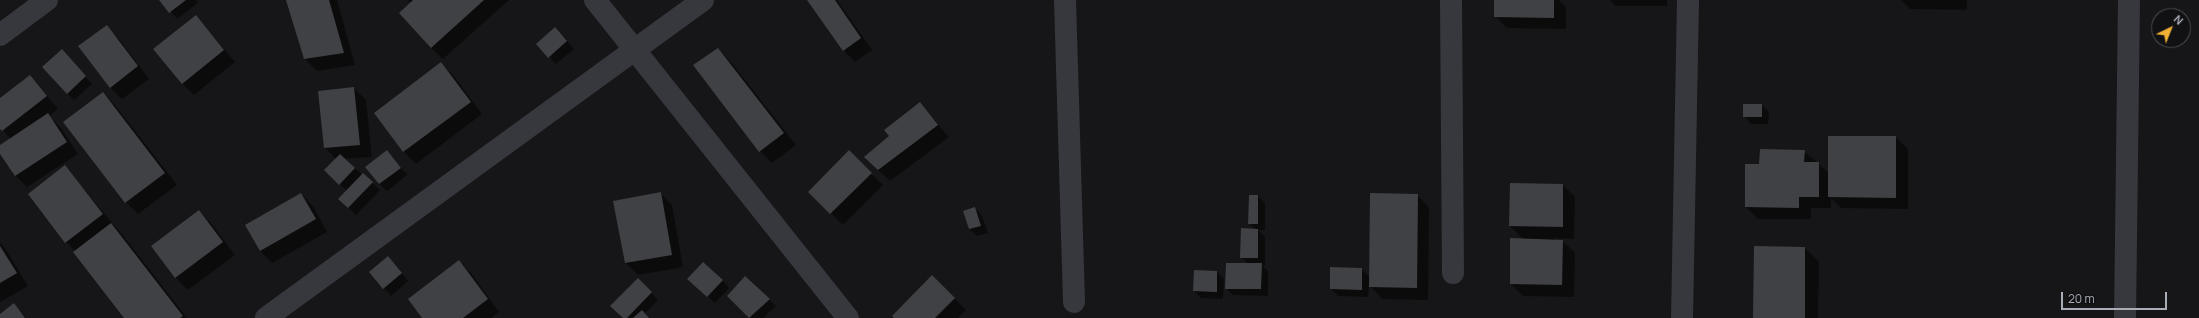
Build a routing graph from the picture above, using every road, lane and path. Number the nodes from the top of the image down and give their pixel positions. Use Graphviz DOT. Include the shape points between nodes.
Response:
graph roads {
  1 [pos="47,0"];
  2 [pos="595,0"];
  3 [pos="703,0"];
  4 [pos="1065,0"];
  5 [pos="1451,0"];
  6 [pos="1688,0"];
  7 [pos="2129,0"];
  8 [pos="0,35"];
  9 [pos="635,48"];
  10 [pos="1453,273"];
  11 [pos="1074,302"];
  12 [pos="266,318"];
  13 [pos="848,318"];
  14 [pos="1682,318"];
  15 [pos="2125,318"];
  1 -- 8 [label="street"];
  2 -- 9 [label="street"];
  3 -- 9 [label="street"];
  4 -- 11 [label="street"];
  5 -- 10 [label="street"];
  6 -- 14 [label="street"];
  7 -- 15 [label="street"];
  9 -- 12 [label="street"];
  9 -- 13 [label="street"];
}
